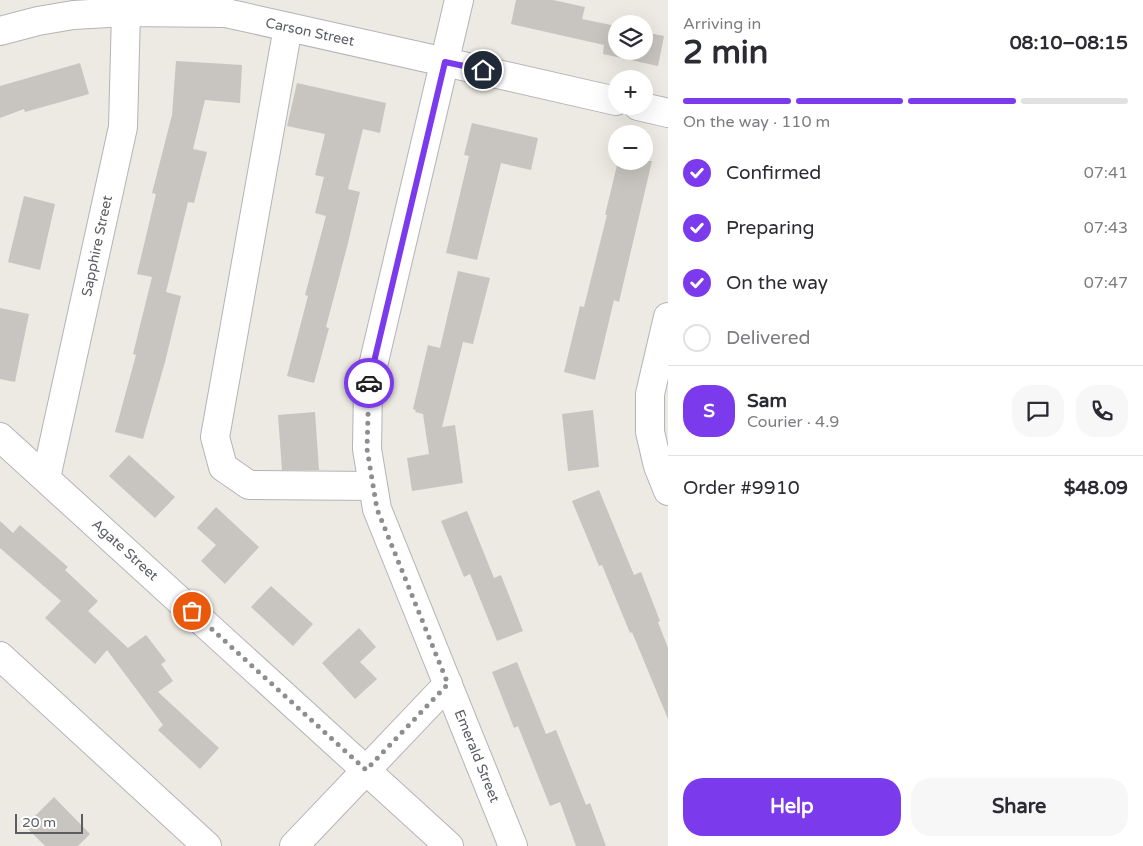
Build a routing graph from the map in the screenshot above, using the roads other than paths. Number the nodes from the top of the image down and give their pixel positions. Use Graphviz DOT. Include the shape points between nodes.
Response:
graph roads {
  1 [pos="460,0"];
  2 [pos="126,12"];
  3 [pos="288,27"];
  4 [pos="0,31"];
  5 [pos="445,62"];
  6 [pos="608,99"];
  7 [pos="653,110"];
  8 [pos="668,113"];
  9 [pos="668,317"];
  10 [pos="0,437"];
  11 [pos="46,478"];
  12 [pos="373,486"];
  13 [pos="668,491"];
  14 [pos="0,656"];
  15 [pos="448,684"];
  16 [pos="366,770"];
  17 [pos="208,846"];
  18 [pos="294,846"];
  19 [pos="449,846"];
  20 [pos="514,846"];
  1 -- 5 [label="street, Emerald Street"];
  2 -- 3 [label="street, Carson Street" via="226,13"];
  2 -- 4 [label="street, Carson Street" via="73,15"];
  2 -- 11 [label="street, Sapphire Street" via="123,127"];
  3 -- 5 [label="street, Carson Street"];
  3 -- 12 [label="street" via="215,438 223,467 249,485"];
  5 -- 6 [label="street, Carson Street"];
  5 -- 12 [label="street, Emerald Street" via="368,387 367,449"];
  7 -- 8 [label="street"];
  9 -- 13 [label="street" via="650,394 650,432"];
  10 -- 11 [label="street, Agate Street"];
  11 -- 16 [label="street, Agate Street"];
  12 -- 15 [label="street, Emerald Street" via="377,509"];
  14 -- 17 [label="street"];
  15 -- 16 [label="street"];
  15 -- 20 [label="street, Emerald Street"];
  16 -- 18 [label="street"];
  16 -- 19 [label="street, Agate Street"];
}
